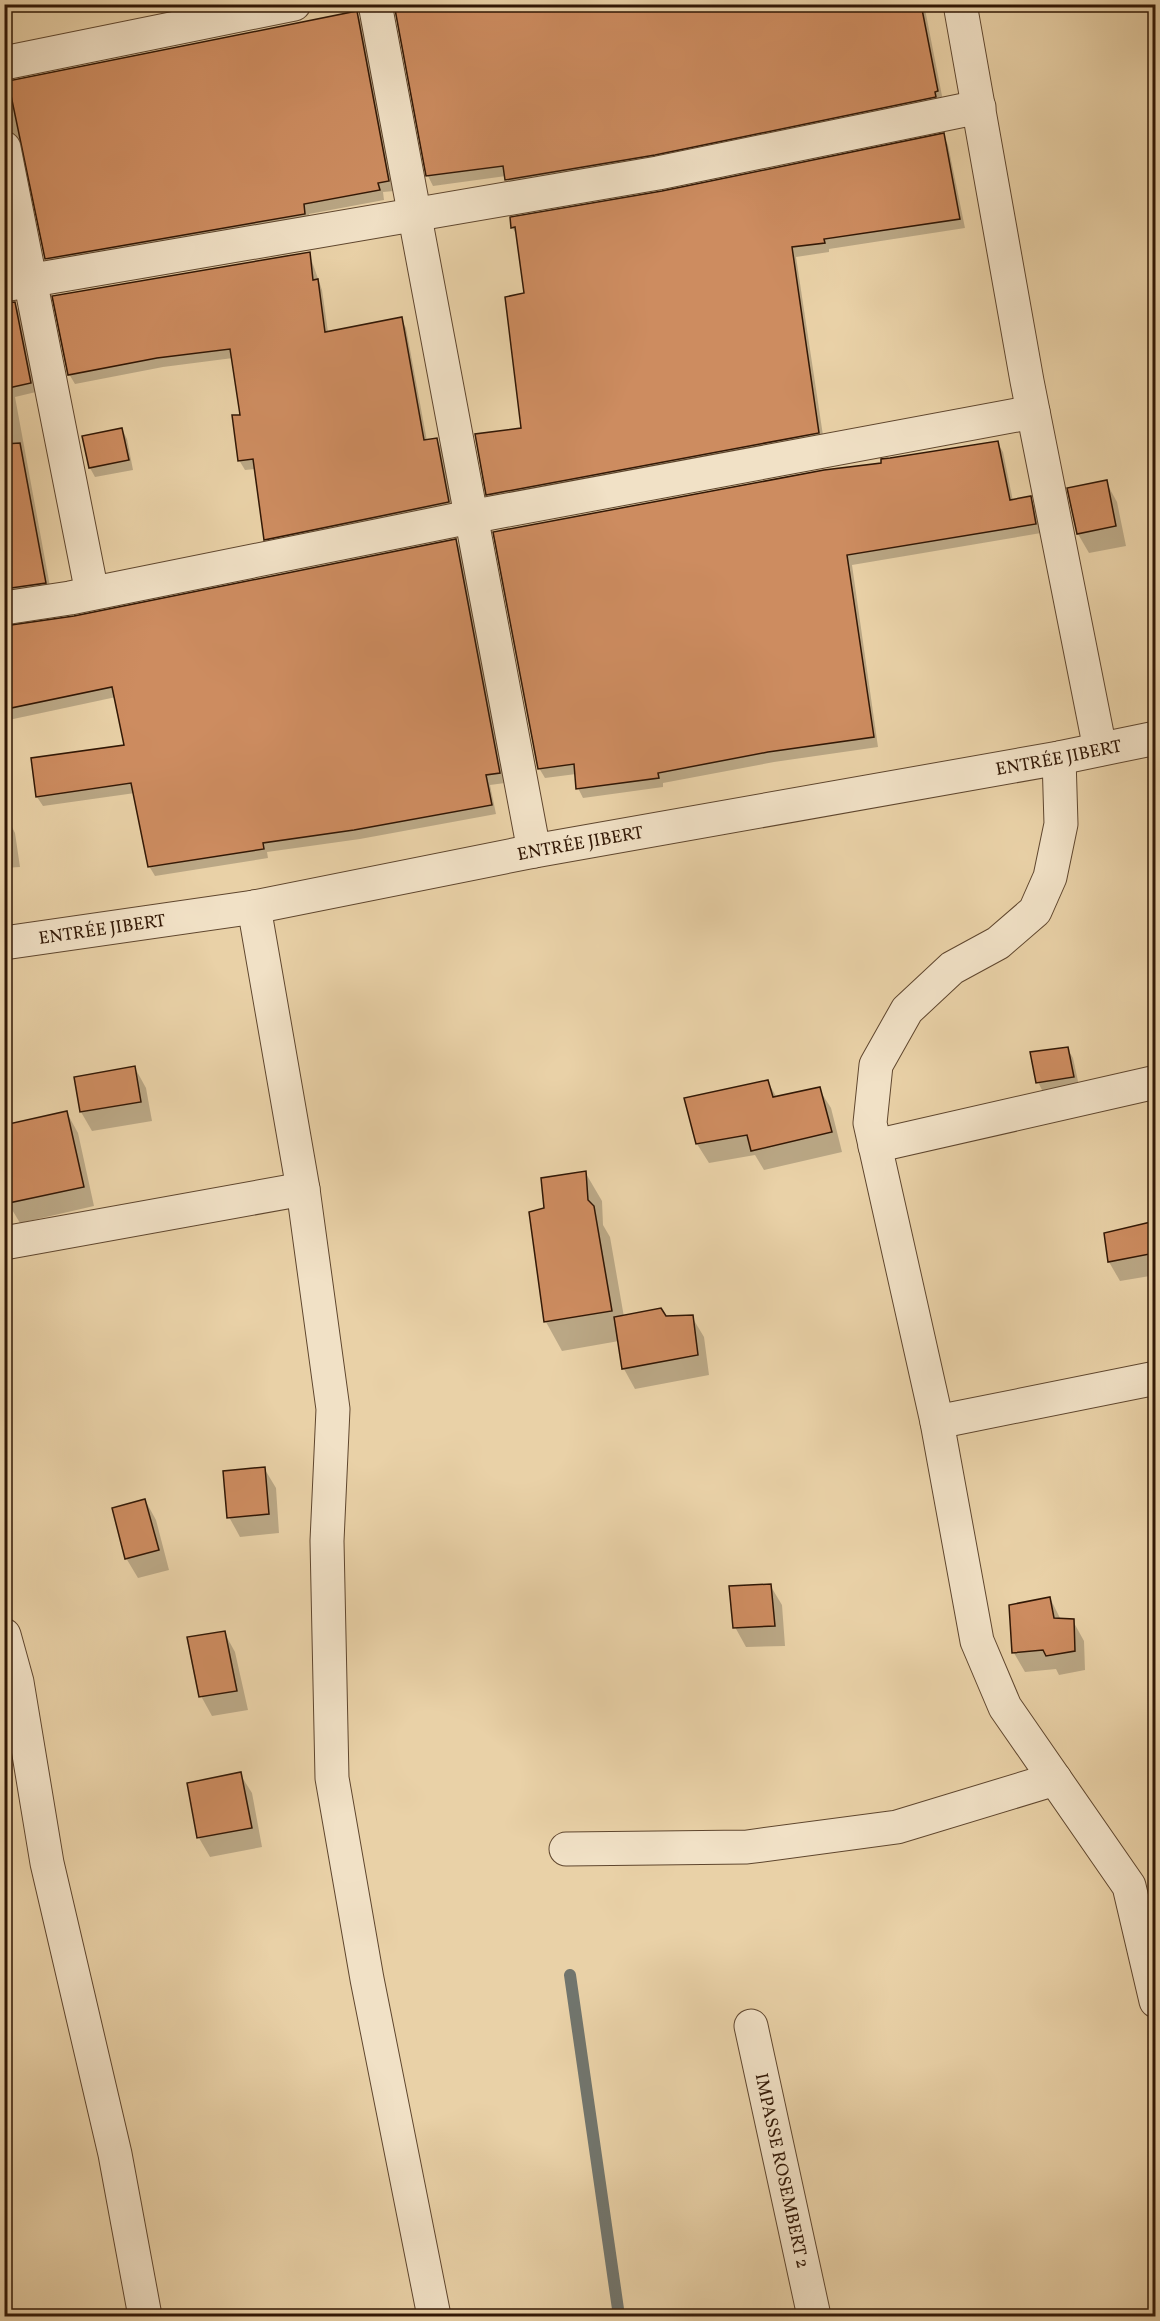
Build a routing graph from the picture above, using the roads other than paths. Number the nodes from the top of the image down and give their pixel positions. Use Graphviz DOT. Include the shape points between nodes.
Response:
graph roads {
  1 [pos="294,4"];
  2 [pos="375,4"];
  3 [pos="960,4"];
  4 [pos="4,63"];
  5 [pos="979,107"];
  6 [pos="4,148"];
  7 [pos="414,217"];
  8 [pos="17,283"];
  9 [pos="1033,412"];
  10 [pos="470,517"];
  11 [pos="92,594"];
  12 [pos="4,608"];
  13 [pos="1155,738"];
  14 [pos="1100,749"];
  15 [pos="1059,758"];
  16 [pos="534,851"];
  17 [pos="254,907"];
  18 [pos="4,943"];
  19 [pos="1155,1082"];
  20 [pos="875,1146"];
  21 [pos="303,1189"];
  22 [pos="4,1243"];
  23 [pos="1155,1378"];
  24 [pos="937,1422"];
  25 [pos="5,1640"];
  26 [pos="1054,1779"];
  27 [pos="566,1849"];
  28 [pos="1155,2001"];
  29 [pos="751,2026"];
  30 [pos="145,2316"];
  31 [pos="434,2316"];
  32 [pos="814,2316"];
  1 -- 4 [label="street"];
  2 -- 7 [label="street"];
  3 -- 5 [label="street"];
  5 -- 7 [label="street" via="658,173"];
  5 -- 9 [label="street"];
  6 -- 8 [label="street"];
  7 -- 8 [label="street"];
  7 -- 10 [label="street"];
  8 -- 11 [label="street"];
  9 -- 10 [label="street"];
  9 -- 14 [label="street"];
  10 -- 11 [label="street"];
  10 -- 16 [label="street"];
  11 -- 12 [label="street"];
  13 -- 14 [label="street, ENTRÉE JIBERT"];
  14 -- 15 [label="street, ENTRÉE JIBERT"];
  15 -- 16 [label="street, ENTRÉE JIBERT"];
  15 -- 20 [label="street" via="1060,824 1050,877 1035,911 998,943 952,968 907,1010 876,1065 870,1123"];
  16 -- 17 [label="street, ENTRÉE JIBERT"];
  17 -- 18 [label="street, ENTRÉE JIBERT"];
  17 -- 21 [label="street"];
  19 -- 20 [label="street"];
  20 -- 24 [label="street"];
  21 -- 22 [label="street"];
  21 -- 31 [label="street" via="333,1409 327,1541 332,1778 367,1979"];
  23 -- 24 [label="street"];
  24 -- 26 [label="street" via="977,1641 1005,1707"];
  25 -- 30 [label="street" via="17,1682 47,1863 115,2154"];
  26 -- 27 [label="street" via="897,1827 747,1847"];
  26 -- 28 [label="street" via="1129,1886"];
  29 -- 32 [label="street, IMPASSE ROSEMBERT 2"];
}
